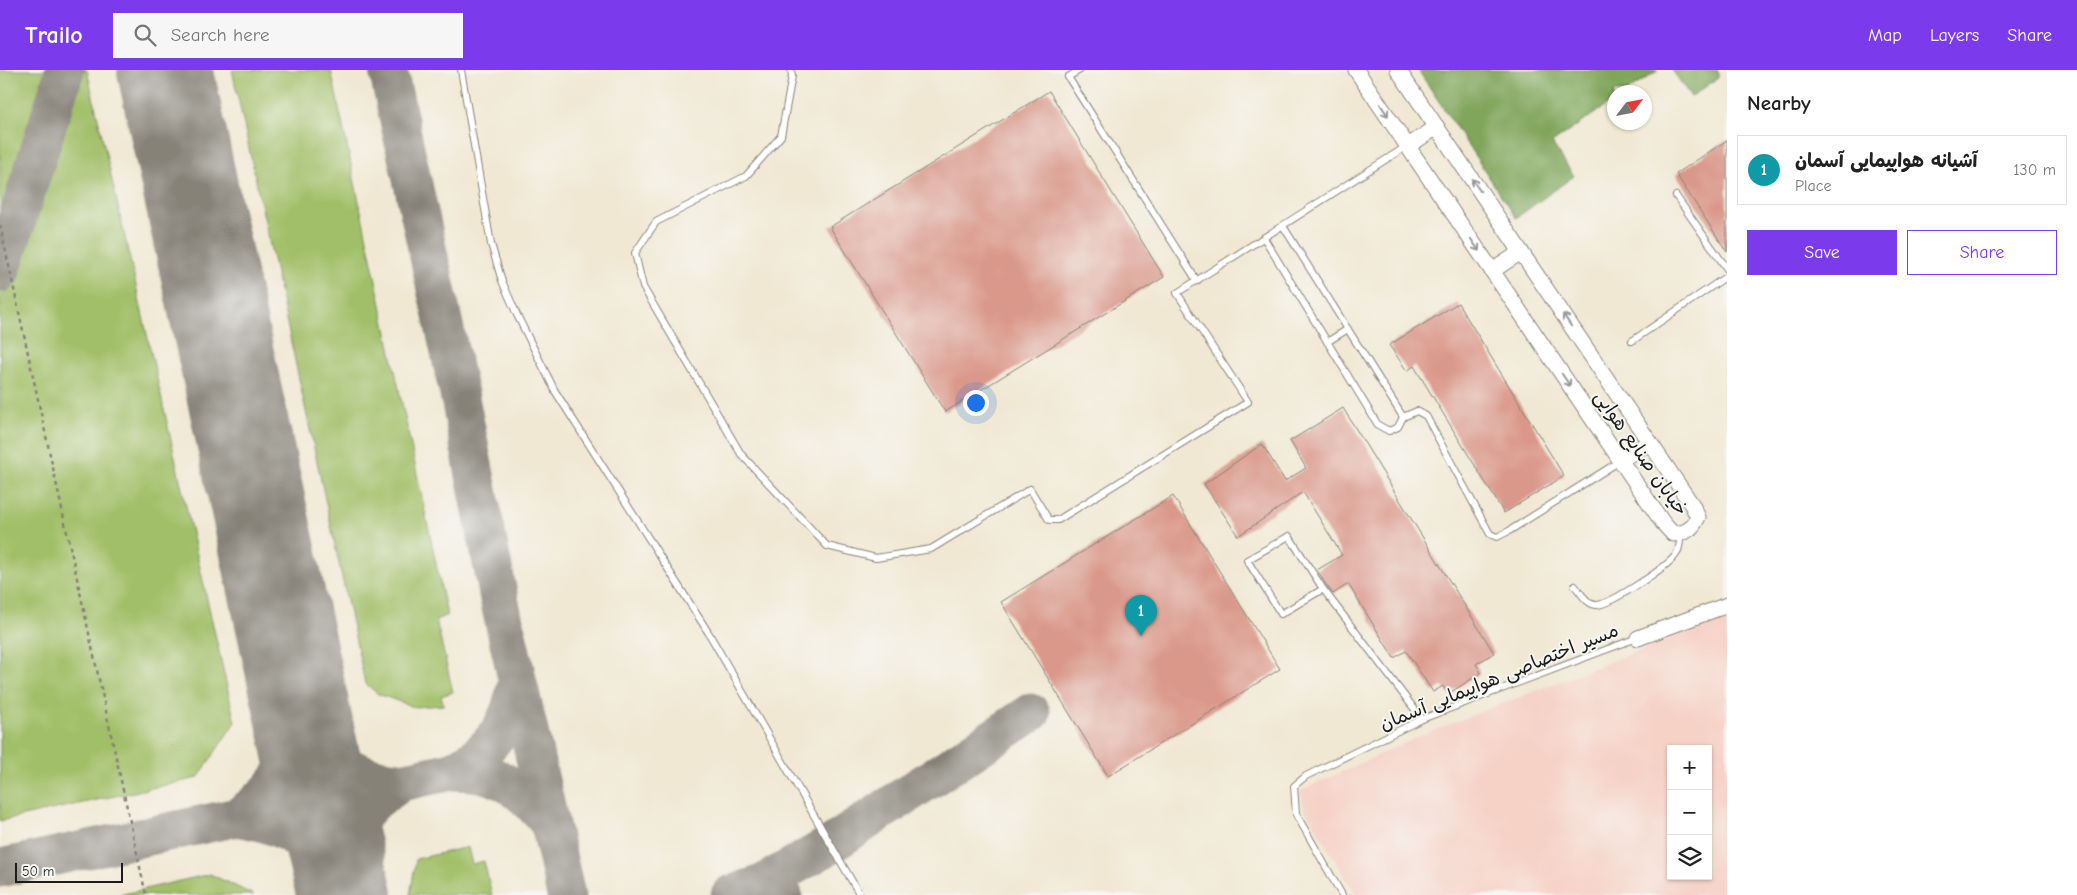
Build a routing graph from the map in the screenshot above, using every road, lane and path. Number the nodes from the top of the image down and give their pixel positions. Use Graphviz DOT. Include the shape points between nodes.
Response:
graph roads {
  1 [pos="461,70"];
  2 [pos="791,70"];
  3 [pos="1080,70"];
  4 [pos="1356,70"];
  5 [pos="1398,70"];
  6 [pos="1437,127"];
  7 [pos="1408,146"];
  8 [pos="1676,196"];
  9 [pos="0,225"];
  10 [pos="1283,226"];
  11 [pos="1264,238"];
  12 [pos="1521,252"];
  13 [pos="1727,269"];
  14 [pos="1492,271"];
  15 [pos="1727,276"];
  16 [pos="1196,281"];
  17 [pos="1348,329"];
  18 [pos="1632,340"];
  19 [pos="1327,342"];
  20 [pos="1403,417"];
  21 [pos="1650,442"];
  22 [pos="1620,460"];
  23 [pos="1682,534"];
  24 [pos="1575,586"];
  25 [pos="1323,589"];
  26 [pos="1727,604"];
  27 [pos="1638,638"];
  28 [pos="1422,719"];
  29 [pos="146,895"];
  30 [pos="860,895"];
  31 [pos="1342,895"];
  1 -- 30 [label="lane" via="491,244 517,315 555,391 708,632"];
  2 -- 16 [label="lane" via="781,136 746,176 656,222 635,253 643,287 741,454 827,546 876,558 931,549 1030,489 1050,520 1058,520 1248,402 1177,293"];
  3 -- 16 [label="lane" via="1068,77"];
  4 -- 7 [label="street, خیابان صنایع هوایی, one-way"];
  5 -- 6 [label="street, خیابان صنایع هوایی"];
  6 -- 7 [label="street"];
  12 -- 6 [label="street, خیابان صنایع هوایی, one-way"];
  7 -- 10 [label="lane"];
  7 -- 14 [label="street, خیابان صنایع هوایی, one-way"];
  8 -- 13 [label="lane"];
  9 -- 29 [label="path"];
  10 -- 11 [label="lane"];
  10 -- 17 [label="lane"];
  11 -- 16 [label="lane"];
  11 -- 19 [label="lane"];
  12 -- 14 [label="street"];
  21 -- 12 [label="street, خیابان صنایع هوایی, one-way"];
  14 -- 22 [label="street, خیابان صنایع هوایی, one-way"];
  15 -- 18 [label="lane"];
  17 -- 19 [label="lane"];
  17 -- 20 [label="lane"];
  19 -- 20 [label="lane" via="1378,425 1389,431 1398,427"];
  20 -- 22 [label="lane" via="1417,411 1426,416 1490,534 1497,537"];
  21 -- 22 [label="street"];
  21 -- 23 [label="street, خیابان صنایع هوایی" via="1698,517 1692,529"];
  22 -- 23 [label="street, خیابان صنایع هوایی" via="1663,523 1673,534"];
  23 -- 24 [label="lane" via="1677,553 1669,562 1650,578 1607,601 1597,605 1590,603"];
  25 -- 25 [label="lane" via="1281,614 1247,560 1289,536"];
  25 -- 28 [label="lane"];
  26 -- 27 [label="street"];
  27 -- 28 [label="lane, مسیر اختصاصی هواپیمایی آسمان"];
  28 -- 31 [label="lane, مسیر اختصاصی هواپیمایی آسمان" via="1306,776 1294,786 1296,814"];
}
